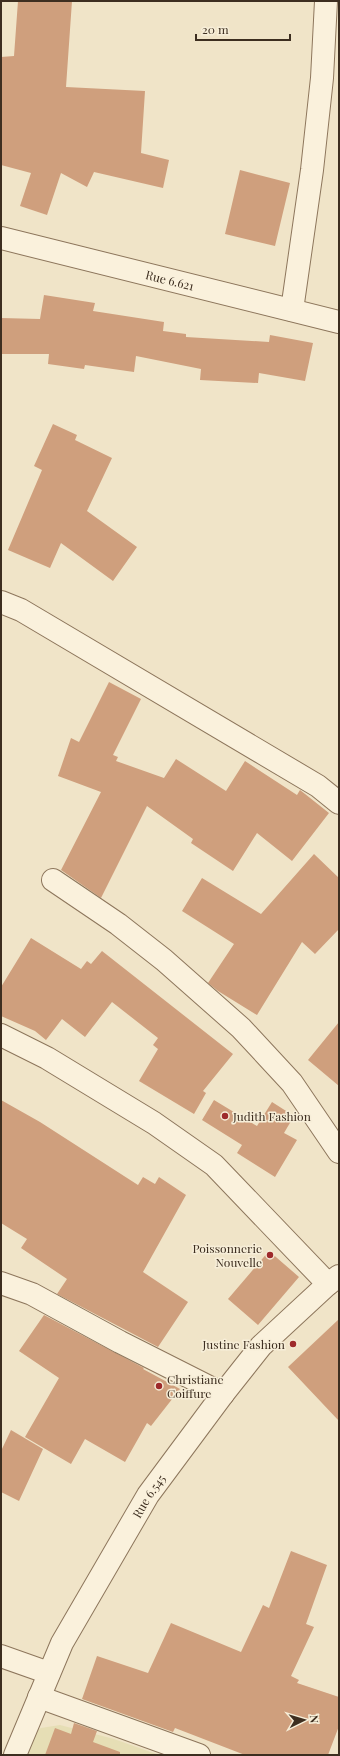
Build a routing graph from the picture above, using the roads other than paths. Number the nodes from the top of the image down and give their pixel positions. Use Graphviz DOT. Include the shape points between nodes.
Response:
graph roads {
  1 [pos="326,1"];
  2 [pos="1,238"];
  3 [pos="292,310"];
  4 [pos="339,322"];
  5 [pos="1,602"];
  6 [pos="339,803"];
  7 [pos="53,880"];
  8 [pos="1,1035"];
  9 [pos="339,1152"];
  10 [pos="334,1280"];
  11 [pos="1,1283"];
  12 [pos="223,1394"];
  13 [pos="1,1656"];
  14 [pos="49,1673"];
  15 [pos="39,1697"];
  16 [pos="15,1755"];
  17 [pos="199,1755"];
  1 -- 3 [label="street" via="320,101"];
  2 -- 3 [label="street, Rue 6.621"];
  3 -- 4 [label="street, Rue 6.621"];
  5 -- 6 [label="street" via="21,610 133,675 318,786"];
  7 -- 9 [label="street" via="124,928 241,1028 292,1083"];
  8 -- 10 [label="street" via="47,1058 154,1122 214,1165"];
  10 -- 12 [label="street, Rue 6.545" via="261,1346"];
  11 -- 12 [label="street" via="32,1294"];
  12 -- 14 [label="street, Rue 6.545" via="148,1495 62,1643"];
  13 -- 14 [label="street"];
  14 -- 15 [label="street, Rue 6.545"];
  15 -- 16 [label="street, Rue 6.545"];
  15 -- 17 [label="street"];
}
